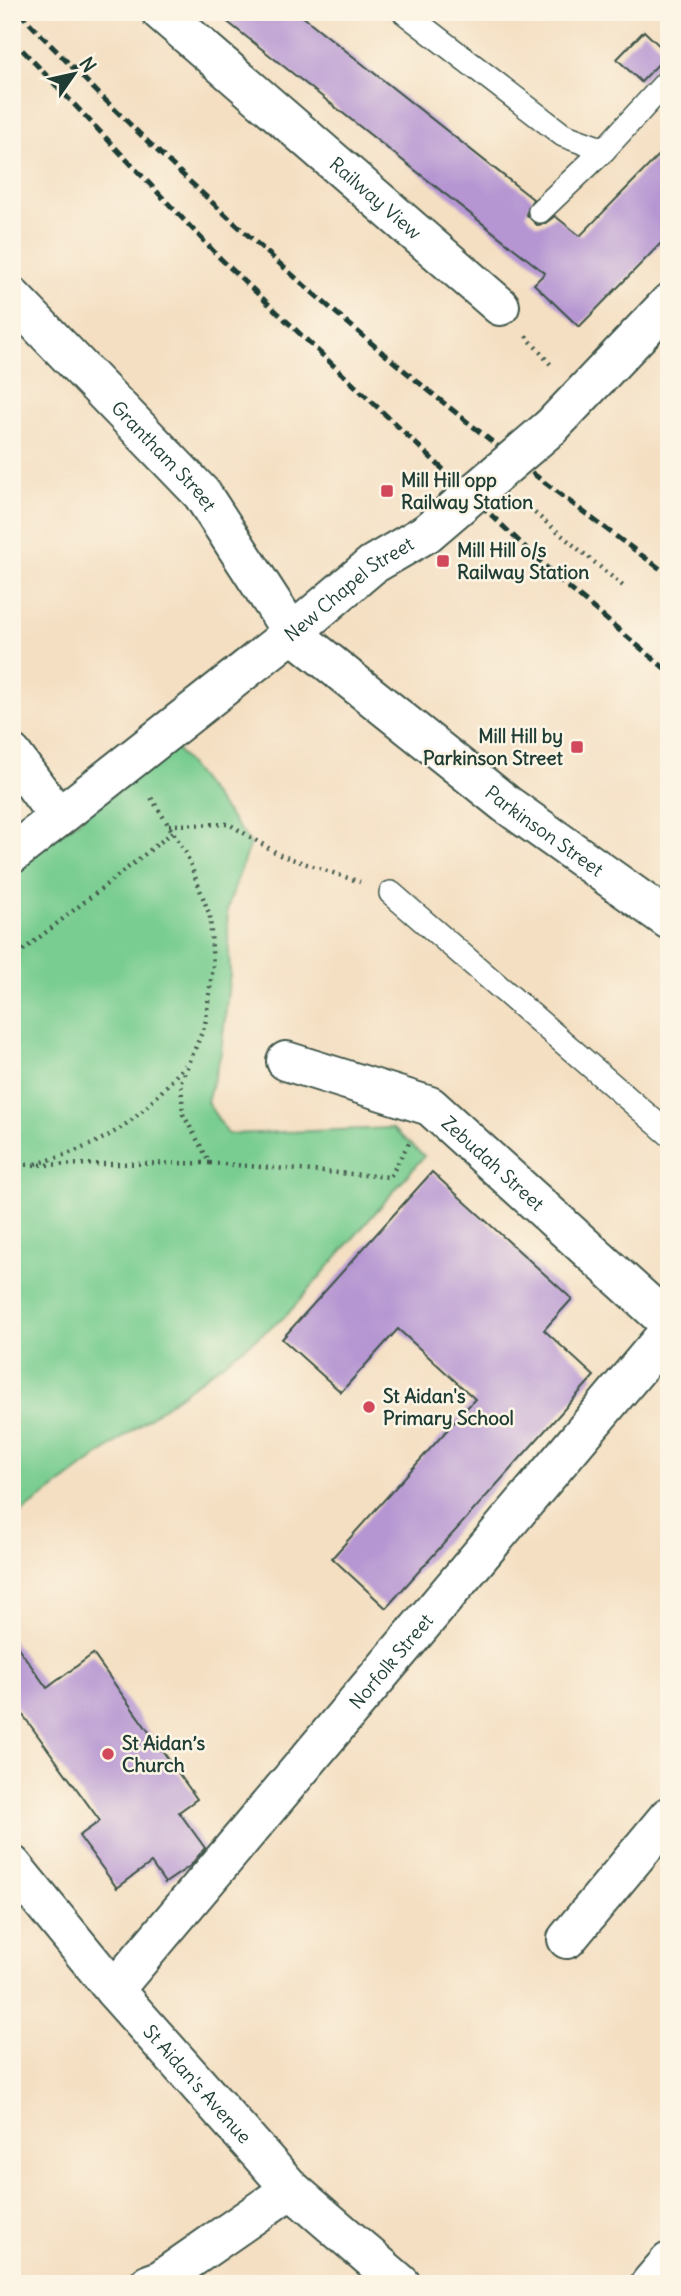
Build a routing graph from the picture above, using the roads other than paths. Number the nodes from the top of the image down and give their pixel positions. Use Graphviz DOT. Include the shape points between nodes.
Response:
graph roads {
  1 [pos="161,12"];
  2 [pos="405,13"];
  3 [pos="669,79"];
  4 [pos="604,150"];
  5 [pos="541,211"];
  6 [pos="12,297"];
  7 [pos="669,303"];
  8 [pos="500,306"];
  9 [pos="292,633"];
  10 [pos="12,754"];
  11 [pos="58,817"];
  12 [pos="12,854"];
  13 [pos="391,893"];
  14 [pos="669,920"];
  15 [pos="286,1060"];
  16 [pos="669,1134"];
  17 [pos="669,1323"];
  18 [pos="669,1331"];
  19 [pos="669,1816"];
  20 [pos="12,1865"];
  21 [pos="567,1939"];
  22 [pos="114,1990"];
  23 [pos="291,2189"];
  24 [pos="669,2262"];
  25 [pos="149,2284"];
  26 [pos="401,2284"];
  27 [pos="650,2284"];
  1 -- 8 [label="street, Railway View"];
  2 -- 4 [label="lane" via="564,135"];
  3 -- 4 [label="lane"];
  4 -- 5 [label="lane"];
  6 -- 9 [label="street, Grantham Street" via="202,494"];
  7 -- 9 [label="street, New Chapel Street, bridge" via="551,426 427,533 372,565"];
  9 -- 11 [label="street, New Chapel Street"];
  9 -- 14 [label="street, Parkinson Street" via="506,804"];
  10 -- 11 [label="street"];
  11 -- 12 [label="street, New Chapel Street"];
  13 -- 16 [label="lane"];
  15 -- 17 [label="street, Zebudah Street" via="430,1106"];
  18 -- 22 [label="street, Norfolk Street"];
  19 -- 21 [label="street"];
  20 -- 22 [label="street, St Aidan's Avenue"];
  22 -- 23 [label="street, St Aidan's Avenue"];
  23 -- 25 [label="street"];
  23 -- 26 [label="street, St Aidan's Avenue"];
  24 -- 27 [label="street"];
}
